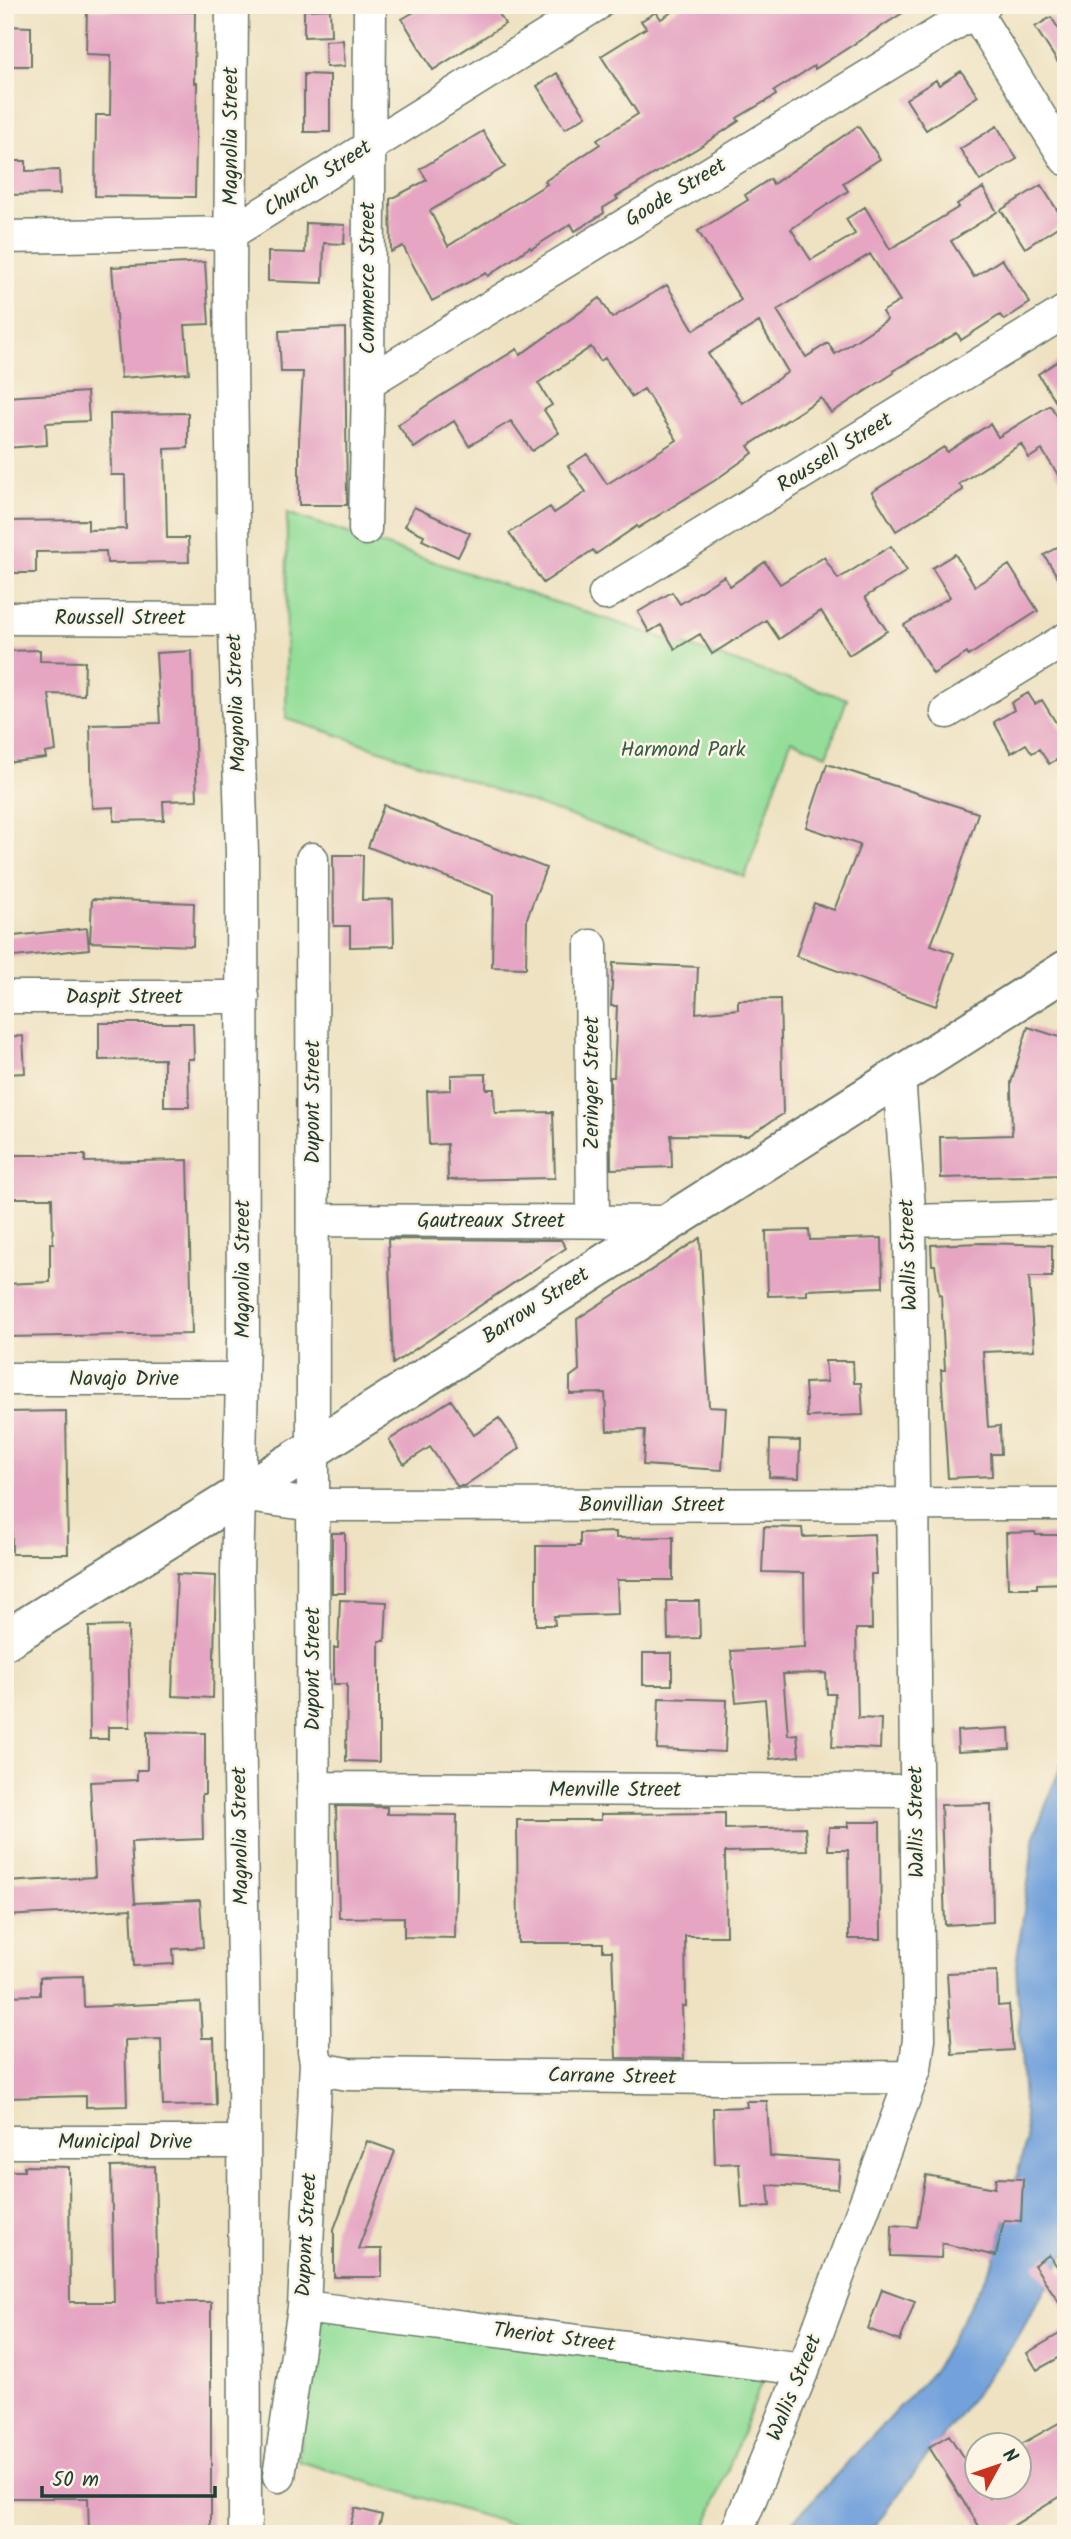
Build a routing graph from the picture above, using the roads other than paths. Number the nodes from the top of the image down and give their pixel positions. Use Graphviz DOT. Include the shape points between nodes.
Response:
graph roads {
  1 [pos="232,5"];
  2 [pos="370,5"];
  3 [pos="596,5"];
  4 [pos="977,7"];
  5 [pos="368,146"];
  6 [pos="1066,159"];
  7 [pos="231,233"];
  8 [pos="5,237"];
  9 [pos="1066,311"];
  10 [pos="368,382"];
  11 [pos="365,529"];
  12 [pos="605,594"];
  13 [pos="5,618"];
  14 [pos="234,618"];
  15 [pos="1066,639"];
  16 [pos="947,712"];
  17 [pos="312,859"];
  18 [pos="591,946"];
  19 [pos="1062,978"];
  20 [pos="5,997"];
  21 [pos="243,997"];
  22 [pos="899,1077"];
  23 [pos="1066,1217"];
  24 [pos="313,1220"];
  25 [pos="593,1221"];
  26 [pos="910,1221"];
  27 [pos="668,1222"];
  28 [pos="5,1379"];
  29 [pos="242,1379"];
  30 [pos="313,1449"];
  31 [pos="239,1495"];
  32 [pos="1066,1504"];
  33 [pos="313,1505"];
  34 [pos="913,1506"];
  35 [pos="5,1640"];
  36 [pos="313,1788"];
  37 [pos="916,1791"];
  38 [pos="316,2062"];
  39 [pos="912,2077"];
  40 [pos="5,2142"];
  41 [pos="244,2142"];
  42 [pos="304,2307"];
  43 [pos="804,2369"];
  44 [pos="279,2476"];
  45 [pos="245,2534"];
  46 [pos="736,2534"];
  1 -- 7 [label="street, Magnolia Street"];
  2 -- 5 [label="street, Commerce Street"];
  3 -- 5 [label="street, Church Street"];
  4 -- 6 [label="street"];
  4 -- 10 [label="street, Goode Street"];
  5 -- 7 [label="street, Church Street"];
  5 -- 10 [label="street, Commerce Street"];
  7 -- 8 [label="street, Church Street"];
  7 -- 14 [label="street, Magnolia Street"];
  9 -- 12 [label="street, Roussell Street"];
  10 -- 11 [label="street, Commerce Street"];
  13 -- 14 [label="street, Roussell Street"];
  14 -- 21 [label="street, Magnolia Street"];
  15 -- 16 [label="street"];
  17 -- 24 [label="street, Dupont Street"];
  18 -- 25 [label="street, Zeringer Street"];
  19 -- 22 [label="main road, Barrow Street"];
  20 -- 21 [label="street, Daspit Street"];
  21 -- 29 [label="street, Magnolia Street"];
  22 -- 26 [label="street, Wallis Street"];
  22 -- 27 [label="main road, Barrow Street"];
  23 -- 26 [label="street"];
  24 -- 25 [label="street, Gautreaux Street"];
  24 -- 30 [label="street, Dupont Street"];
  25 -- 27 [label="street, Gautreaux Street"];
  26 -- 34 [label="street, Wallis Street"];
  27 -- 30 [label="main road, Barrow Street"];
  28 -- 29 [label="street, Navajo Drive"];
  29 -- 31 [label="street, Magnolia Street"];
  30 -- 31 [label="main road, Barrow Street"];
  30 -- 33 [label="street, Dupont Street"];
  31 -- 33 [label="street, Bonvillian Street"];
  31 -- 35 [label="main road, Barrow Street"];
  31 -- 41 [label="street, Magnolia Street"];
  32 -- 34 [label="street, Bonvillian Street"];
  33 -- 34 [label="street, Bonvillian Street"];
  33 -- 36 [label="street, Dupont Street"];
  34 -- 37 [label="street, Wallis Street"];
  36 -- 37 [label="street, Menville Street"];
  36 -- 38 [label="street, Dupont Street"];
  37 -- 39 [label="street, Wallis Street" via="919,2039"];
  38 -- 39 [label="street, Carrane Street" via="325,2070 348,2074"];
  38 -- 42 [label="street, Dupont Street"];
  39 -- 43 [label="street, Wallis Street"];
  40 -- 41 [label="street, Municipal Drive"];
  41 -- 45 [label="street, Magnolia Street"];
  42 -- 43 [label="street, Theriot Street"];
  42 -- 44 [label="street, Dupont Street"];
  43 -- 46 [label="street, Wallis Street"];
}
